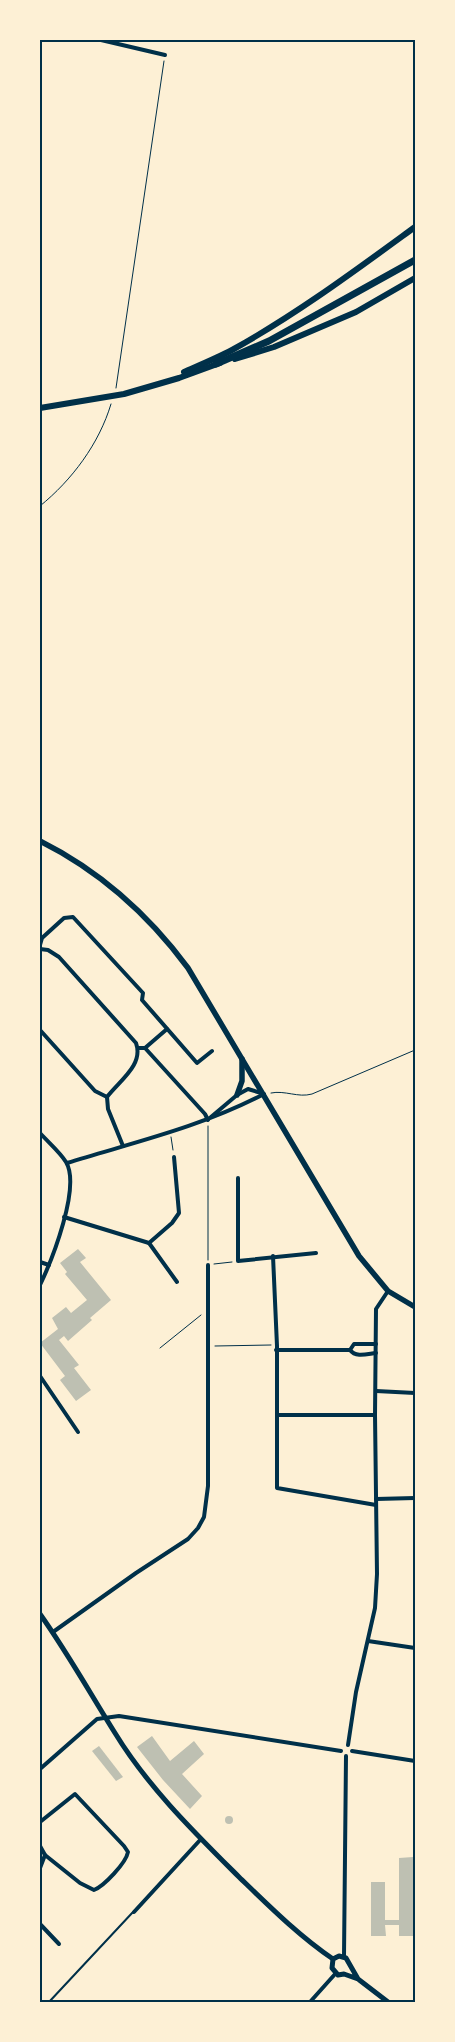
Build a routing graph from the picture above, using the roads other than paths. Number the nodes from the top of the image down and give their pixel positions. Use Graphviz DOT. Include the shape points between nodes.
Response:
graph roads {
  1 [pos="102,40"];
  2 [pos="165,55"];
  3 [pos="415,227"];
  4 [pos="415,260"];
  5 [pos="415,278"];
  6 [pos="216,364"];
  7 [pos="157,384"];
  8 [pos="40,408"];
  9 [pos="40,841"];
  10 [pos="40,947"];
  11 [pos="167,1029"];
  12 [pos="40,1030"];
  13 [pos="138,1048"];
  14 [pos="145,1048"];
  15 [pos="212,1051"];
  16 [pos="242,1059"];
  17 [pos="264,1094"];
  18 [pos="237,1095"];
  19 [pos="107,1097"];
  20 [pos="208,1120"];
  21 [pos="40,1133"];
  22 [pos="123,1146"];
  23 [pos="174,1157"];
  24 [pos="67,1163"];
  25 [pos="238,1178"];
  26 [pos="64,1217"];
  27 [pos="149,1243"];
  28 [pos="316,1252"];
  29 [pos="273,1256"];
  30 [pos="40,1262"];
  31 [pos="49,1265"];
  32 [pos="208,1265"];
  33 [pos="177,1282"];
  34 [pos="40,1285"];
  35 [pos="388,1290"];
  36 [pos="415,1308"];
  37 [pos="376,1344"];
  38 [pos="277,1348"];
  39 [pos="350,1350"];
  40 [pos="376,1354"];
  41 [pos="40,1376"];
  42 [pos="376,1391"];
  43 [pos="415,1393"];
  44 [pos="375,1414"];
  45 [pos="277,1415"];
  46 [pos="78,1432"];
  47 [pos="415,1498"];
  48 [pos="376,1499"];
  49 [pos="376,1505"];
  50 [pos="40,1614"];
  51 [pos="53,1632"];
  52 [pos="368,1641"];
  53 [pos="415,1648"];
  54 [pos="106,1717"];
  55 [pos="348,1745"];
  56 [pos="341,1751"];
  57 [pos="352,1751"];
  58 [pos="346,1756"];
  59 [pos="415,1761"];
  60 [pos="40,1769"];
  61 [pos="40,1822"];
  62 [pos="202,1839"];
  63 [pos="40,1846"];
  64 [pos="45,1855"];
  65 [pos="40,1868"];
  66 [pos="134,1912"];
  67 [pos="40,1924"];
  68 [pos="59,1944"];
  69 [pos="344,1956"];
  70 [pos="333,1960"];
  71 [pos="350,1966"];
  72 [pos="336,1973"];
  73 [pos="344,1974"];
  74 [pos="358,1979"];
  75 [pos="49,2002"];
  76 [pos="310,2002"];
  77 [pos="388,2002"];
  1 -- 2 [label="street"];
  3 -- 7 [label="main road" via="330,289 272,326 230,351"];
  4 -- 6 [label="highway" via="269,342"];
  5 -- 6 [label="main road" via="356,312 274,347"];
  6 -- 7 [label="main road"];
  7 -- 8 [label="main road" via="124,394"];
  9 -- 16 [label="main road" via="103,879 148,920 188,968"];
  10 -- 11 [label="street" via="42,938 64,918 73,917 143,993 142,1000"];
  10 -- 13 [label="street" via="59,957 113,1015"];
  11 -- 14 [label="street"];
  11 -- 15 [label="street" via="197,1063"];
  12 -- 19 [label="street" via="95,1091"];
  13 -- 14 [label="street"];
  13 -- 19 [label="street" via="133,1068"];
  14 -- 20 [label="street"];
  16 -- 17 [label="main road"];
  16 -- 18 [label="main road" via="242,1081"];
  17 -- 18 [label="street" via="248,1089"];
  17 -- 20 [label="street"];
  17 -- 35 [label="main road" via="346,1236 369,1270"];
  18 -- 20 [label="street"];
  19 -- 22 [label="street" via="108,1109"];
  20 -- 22 [label="street" via="171,1134"];
  21 -- 24 [label="street"];
  22 -- 24 [label="street"];
  23 -- 27 [label="street" via="178,1213 172,1223"];
  24 -- 26 [label="street" via="71,1190"];
  25 -- 29 [label="street" via="238,1261"];
  26 -- 27 [label="street"];
  26 -- 31 [label="street"];
  27 -- 33 [label="street"];
  28 -- 29 [label="street"];
  29 -- 38 [label="street"];
  30 -- 31 [label="street"];
  31 -- 34 [label="street"];
  32 -- 51 [label="street" via="207,1502 204,1517 188,1539"];
  35 -- 36 [label="main road"];
  35 -- 37 [label="street" via="376,1310"];
  37 -- 39 [label="street" via="354,1344"];
  37 -- 40 [label="street"];
  38 -- 39 [label="street"];
  38 -- 45 [label="street"];
  39 -- 40 [label="street" via="358,1355"];
  40 -- 42 [label="street"];
  41 -- 46 [label="street"];
  42 -- 43 [label="street"];
  42 -- 44 [label="street"];
  44 -- 45 [label="street"];
  44 -- 48 [label="street"];
  45 -- 49 [label="street" via="277,1488"];
  47 -- 48 [label="street"];
  48 -- 49 [label="street"];
  49 -- 52 [label="street" via="375,1608"];
  50 -- 51 [label="street"];
  51 -- 54 [label="street"];
  52 -- 53 [label="street"];
  52 -- 55 [label="street"];
  54 -- 56 [label="street" via="119,1716"];
  54 -- 60 [label="street" via="97,1719"];
  54 -- 62 [label="street" via="144,1775"];
  55 -- 56 [label="street"];
  55 -- 57 [label="street"];
  56 -- 58 [label="street"];
  57 -- 58 [label="street"];
  57 -- 59 [label="street"];
  58 -- 69 [label="street"];
  61 -- 64 [label="street" via="75,1794 128,1852 125,1860 94,1890"];
  62 -- 66 [label="street"];
  62 -- 70 [label="street" via="257,1894"];
  63 -- 64 [label="street"];
  64 -- 65 [label="street"];
  66 -- 75 [label="lane"];
  67 -- 68 [label="street"];
  69 -- 70 [label="street"];
  69 -- 71 [label="street"];
  70 -- 72 [label="street" via="331,1965"];
  71 -- 73 [label="street"];
  71 -- 74 [label="street"];
  72 -- 73 [label="street"];
  72 -- 76 [label="street"];
  73 -- 74 [label="street"];
  74 -- 77 [label="street"];
}
